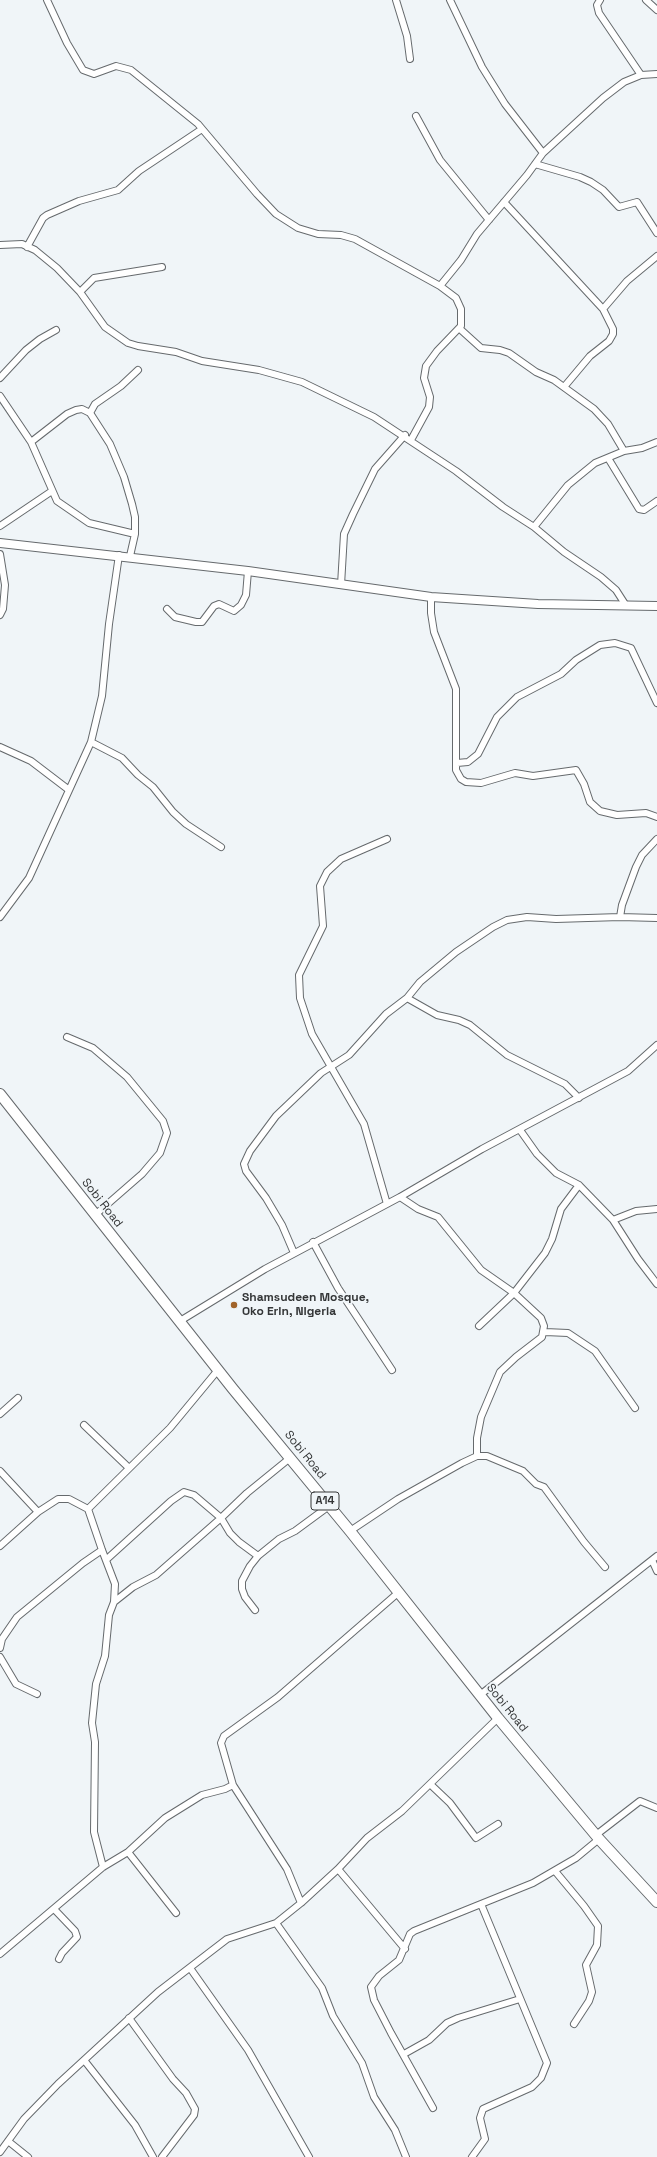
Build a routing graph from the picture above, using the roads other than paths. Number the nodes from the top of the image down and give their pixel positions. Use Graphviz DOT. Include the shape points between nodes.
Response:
graph roads {
  1 [pos="46,0"];
  2 [pos="396,0"];
  3 [pos="450,0"];
  4 [pos="600,0"];
  5 [pos="646,0"];
  6 [pos="657,10"];
  7 [pos="410,59"];
  8 [pos="657,74"];
  9 [pos="641,75"];
  10 [pos="416,116"];
  11 [pos="202,129"];
  12 [pos="543,153"];
  13 [pos="535,164"];
  14 [pos="504,202"];
  15 [pos="489,220"];
  16 [pos="657,233"];
  17 [pos="0,245"];
  18 [pos="27,246"];
  19 [pos="657,256"];
  20 [pos="162,267"];
  21 [pos="440,286"];
  22 [pos="80,292"];
  23 [pos="603,309"];
  24 [pos="460,329"];
  25 [pos="56,330"];
  26 [pos="138,370"];
  27 [pos="0,378"];
  28 [pos="564,387"];
  29 [pos="0,396"];
  30 [pos="90,413"];
  31 [pos="405,435"];
  32 [pos="411,440"];
  33 [pos="31,442"];
  34 [pos="657,442"];
  35 [pos="624,451"];
  36 [pos="608,458"];
  37 [pos="52,491"];
  38 [pos="657,502"];
  39 [pos="0,526"];
  40 [pos="534,527"];
  41 [pos="135,534"];
  42 [pos="0,543"];
  43 [pos="0,554"];
  44 [pos="119,555"];
  45 [pos="130,556"];
  46 [pos="1,566"];
  47 [pos="248,571"];
  48 [pos="341,585"];
  49 [pos="431,597"];
  50 [pos="625,604"];
  51 [pos="657,606"];
  52 [pos="167,609"];
  53 [pos="0,615"];
  54 [pos="657,703"];
  55 [pos="91,742"];
  56 [pos="0,747"];
  57 [pos="457,763"];
  58 [pos="69,790"];
  59 [pos="657,817"];
  60 [pos="387,839"];
  61 [pos="657,839"];
  62 [pos="221,847"];
  63 [pos="0,917"];
  64 [pos="620,917"];
  65 [pos="657,918"];
  66 [pos="407,998"];
  67 [pos="67,1037"];
  68 [pos="657,1045"];
  69 [pos="332,1066"];
  70 [pos="0,1094"];
  71 [pos="579,1098"];
  72 [pos="520,1130"];
  73 [pos="579,1185"];
  74 [pos="400,1197"];
  75 [pos="387,1204"];
  76 [pos="657,1209"];
  77 [pos="95,1215"];
  78 [pos="613,1220"];
  79 [pos="313,1242"];
  80 [pos="294,1253"];
  81 [pos="657,1284"];
  82 [pos="514,1293"];
  83 [pos="180,1321"];
  84 [pos="479,1326"];
  85 [pos="545,1332"];
  86 [pos="218,1370"];
  87 [pos="392,1370"];
  88 [pos="18,1398"];
  89 [pos="635,1408"];
  90 [pos="0,1414"];
  91 [pos="84,1424"];
  92 [pos="477,1456"];
  93 [pos="290,1458"];
  94 [pos="129,1468"];
  95 [pos="0,1471"];
  96 [pos="329,1506"];
  97 [pos="88,1509"];
  98 [pos="38,1512"];
  99 [pos="221,1518"];
  100 [pos="350,1531"];
  101 [pos="0,1546"];
  102 [pos="102,1550"];
  103 [pos="258,1556"];
  104 [pos="657,1556"];
  105 [pos="107,1559"];
  106 [pos="652,1560"];
  107 [pos="605,1567"];
  108 [pos="657,1571"];
  109 [pos="399,1592"];
  110 [pos="114,1602"];
  111 [pos="255,1610"];
  112 [pos="1,1638"];
  113 [pos="0,1648"];
  114 [pos="0,1657"];
  115 [pos="37,1694"];
  116 [pos="480,1695"];
  117 [pos="498,1718"];
  118 [pos="430,1784"];
  119 [pos="233,1785"];
  120 [pos="657,1808"];
  121 [pos="498,1824"];
  122 [pos="598,1837"];
  123 [pos="128,1852"];
  124 [pos="103,1867"];
  125 [pos="338,1869"];
  126 [pos="555,1871"];
  127 [pos="657,1902"];
  128 [pos="301,1904"];
  129 [pos="481,1904"];
  130 [pos="54,1909"];
  131 [pos="176,1913"];
  132 [pos="276,1922"];
  133 [pos="405,1949"];
  134 [pos="0,1954"];
  135 [pos="60,1959"];
  136 [pos="190,1968"];
  137 [pos="520,1998"];
  138 [pos="129,2018"];
  139 [pos="574,2024"];
  140 [pos="404,2054"];
  141 [pos="84,2060"];
  142 [pos="434,2108"];
  143 [pos="8,2141"];
  144 [pos="0,2152"];
  145 [pos="28,2157"];
  146 [pos="153,2157"];
  147 [pos="162,2157"];
  148 [pos="310,2157"];
  149 [pos="406,2157"];
  150 [pos="472,2157"];
  1 -- 11 [label="street" via="83,70 94,74 116,66 131,70"];
  2 -- 7 [label="street" via="407,36"];
  3 -- 12 [label="street" via="482,67 505,104"];
  4 -- 9 [label="street" via="597,5 599,13"];
  5 -- 6 [label="street"];
  8 -- 9 [label="street"];
  9 -- 12 [label="street" via="624,82 603,98"];
  10 -- 15 [label="street" via="440,160"];
  11 -- 18 [label="street" via="139,171 118,190 47,215"];
  11 -- 21 [label="street" via="276,214 298,228 318,234 355,238"];
  12 -- 13 [label="street"];
  13 -- 14 [label="street"];
  13 -- 16 [label="street" via="591,182 603,190 619,207 638,202"];
  14 -- 15 [label="street"];
  14 -- 23 [label="street"];
  15 -- 21 [label="street"];
  17 -- 18 [label="street" via="8,243"];
  18 -- 22 [label="street" via="57,268"];
  19 -- 23 [label="street" via="627,281"];
  20 -- 22 [label="street" via="94,278"];
  21 -- 24 [label="street" via="456,298 460,309"];
  22 -- 31 [label="street" via="105,327 128,343 176,352 202,361 259,370 302,382"];
  23 -- 28 [label="street" via="610,321 613,334"];
  24 -- 28 [label="street" via="481,348 509,353"];
  24 -- 32 [label="street" via="437,351 426,366 424,378 430,397 429,407"];
  25 -- 27 [label="street" via="26,350"];
  26 -- 30 [label="street" via="121,386 95,404"];
  28 -- 35 [label="street" via="603,417"];
  29 -- 33 [label="street"];
  30 -- 33 [label="street" via="82,409 76,410"];
  30 -- 41 [label="street" via="110,444 124,477 135,517"];
  31 -- 32 [label="street"];
  31 -- 48 [label="street" via="375,469 352,514 344,534"];
  32 -- 40 [label="street"];
  33 -- 37 [label="street"];
  34 -- 35 [label="street"];
  35 -- 36 [label="street"];
  36 -- 38 [label="street" via="639,509 644,510"];
  36 -- 40 [label="street" via="595,463 568,485"];
  37 -- 39 [label="street"];
  37 -- 41 [label="street" via="61,504 89,523"];
  40 -- 50 [label="street" via="564,552 601,577 616,590"];
  41 -- 45 [label="street"];
  42 -- 44 [label="street"];
  43 -- 46 [label="street"];
  44 -- 45 [label="street"];
  44 -- 55 [label="street" via="102,696"];
  45 -- 47 [label="street"];
  46 -- 53 [label="street" via="5,585"];
  47 -- 48 [label="street"];
  47 -- 52 [label="street" via="246,595 234,611 219,604 214,606 202,622 196,622 176,617"];
  48 -- 49 [label="street"];
  49 -- 50 [label="street" via="538,604"];
  49 -- 57 [label="street" via="430,613 434,632 456,689"];
  50 -- 51 [label="street"];
  54 -- 57 [label="street" via="631,648 616,643 600,646 576,660 561,674 517,696 497,717 478,754 468,762"];
  55 -- 58 [label="street"];
  55 -- 62 [label="street" via="122,758 153,787 177,816"];
  56 -- 58 [label="street" via="31,761"];
  57 -- 59 [label="street" via="456,770 461,779 481,783 515,773 533,776 576,770 590,802 600,811 618,815 646,813"];
  58 -- 63 [label="street" via="29,878"];
  60 -- 69 [label="street" via="341,859 327,872 320,886 323,926 299,975 300,998 312,1034"];
  61 -- 64 [label="street" via="642,855 636,867"];
  64 -- 65 [label="street"];
  64 -- 66 [label="street" via="556,919 528,916 507,920 456,952 420,982"];
  66 -- 69 [label="street" via="386,1014 348,1055"];
  66 -- 71 [label="street" via="437,1015 470,1025 507,1055 565,1084"];
  67 -- 77 [label="street" via="92,1048 121,1072 163,1121 166,1133 160,1153 142,1174"];
  68 -- 71 [label="street" via="628,1071"];
  69 -- 75 [label="street" via="364,1124"];
  69 -- 80 [label="street" via="321,1073 276,1116 250,1151 244,1164 246,1171 282,1225"];
  70 -- 77 [label="highway, Sobi Road / A14"];
  71 -- 72 [label="street"];
  72 -- 73 [label="street" via="537,1154 556,1174"];
  72 -- 74 [label="street"];
  73 -- 78 [label="street"];
  73 -- 82 [label="street" via="561,1209 552,1240 545,1253"];
  74 -- 75 [label="street"];
  74 -- 82 [label="street" via="438,1217 481,1270"];
  75 -- 79 [label="street"];
  76 -- 78 [label="street" via="636,1211"];
  77 -- 83 [label="highway, Sobi Road / A14"];
  78 -- 81 [label="street"];
  79 -- 80 [label="street"];
  79 -- 87 [label="street" via="338,1288"];
  80 -- 83 [label="street"];
  82 -- 84 [label="street"];
  82 -- 85 [label="street" via="541,1318"];
  83 -- 86 [label="highway, Sobi Road / A14"];
  85 -- 89 [label="street" via="568,1333 595,1351"];
  85 -- 92 [label="street" via="500,1372 481,1417 476,1444"];
  86 -- 93 [label="highway, Sobi Road / A14"];
  86 -- 94 [label="street" via="170,1428"];
  88 -- 90 [label="street"];
  91 -- 94 [label="street"];
  92 -- 100 [label="street" via="398,1499"];
  92 -- 107 [label="street" via="487,1456 513,1466 523,1471 536,1484 544,1487"];
  93 -- 96 [label="highway, Sobi Road / A14"];
  93 -- 99 [label="street" via="247,1492"];
  94 -- 97 [label="street"];
  95 -- 98 [label="street"];
  96 -- 100 [label="highway, Sobi Road / A14"];
  96 -- 103 [label="street"];
  97 -- 98 [label="street" via="68,1499 58,1499"];
  97 -- 102 [label="street"];
  98 -- 101 [label="street"];
  99 -- 103 [label="street" via="230,1533"];
  99 -- 105 [label="street" via="194,1495 184,1492 171,1500"];
  99 -- 110 [label="street" via="156,1575 133,1587"];
  100 -- 109 [label="highway, Sobi Road / A14"];
  102 -- 105 [label="street"];
  102 -- 112 [label="street" via="18,1616"];
  103 -- 111 [label="street" via="242,1581 245,1597"];
  104 -- 106 [label="street"];
  105 -- 110 [label="street" via="115,1584"];
  106 -- 108 [label="street"];
  106 -- 116 [label="street"];
  109 -- 116 [label="highway, Sobi Road / A14"];
  109 -- 119 [label="street" via="278,1697 224,1736 221,1743"];
  110 -- 124 [label="street" via="109,1615 105,1656 96,1684 92,1723 95,1742 94,1832"];
  112 -- 113 [label="street"];
  114 -- 115 [label="street" via="16,1684"];
  116 -- 117 [label="highway, Sobi Road / A14"];
  117 -- 118 [label="street"];
  117 -- 122 [label="highway, Sobi Road / A14"];
  118 -- 121 [label="street" via="450,1804 476,1838"];
  118 -- 125 [label="street" via="402,1811 367,1838"];
  119 -- 123 [label="street" via="202,1795 165,1818"];
  119 -- 128 [label="street" via="287,1869"];
  120 -- 122 [label="street" via="640,1801"];
  122 -- 126 [label="street" via="576,1858"];
  122 -- 127 [label="highway, Sobi Road / A14"];
  123 -- 124 [label="street"];
  123 -- 131 [label="street"];
  124 -- 130 [label="street"];
  125 -- 128 [label="street"];
  125 -- 133 [label="street"];
  126 -- 129 [label="street" via="533,1884"];
  126 -- 139 [label="street" via="598,1926 597,1945 586,1965 592,1992"];
  128 -- 132 [label="street"];
  129 -- 133 [label="street" via="414,1931 410,1934"];
  129 -- 137 [label="street"];
  130 -- 134 [label="street"];
  130 -- 135 [label="street" via="75,1931 77,1937 62,1953"];
  132 -- 136 [label="street" via="227,1939"];
  132 -- 149 [label="street" via="322,1988 333,2016 362,2063 374,2097 395,2130"];
  133 -- 140 [label="street" via="399,1960 370,1987 374,2000"];
  136 -- 138 [label="street"];
  136 -- 148 [label="street" via="248,2050"];
  137 -- 140 [label="street" via="458,2018 429,2040"];
  137 -- 150 [label="street" via="546,2063 540,2078 532,2087 483,2109 480,2118 485,2139"];
  138 -- 141 [label="street"];
  138 -- 147 [label="street" via="186,2093 195,2110 194,2115"];
  140 -- 142 [label="street"];
  141 -- 143 [label="street" via="24,2119"];
  141 -- 146 [label="street" via="135,2125"];
  143 -- 144 [label="street"];
  143 -- 145 [label="street"];
}
